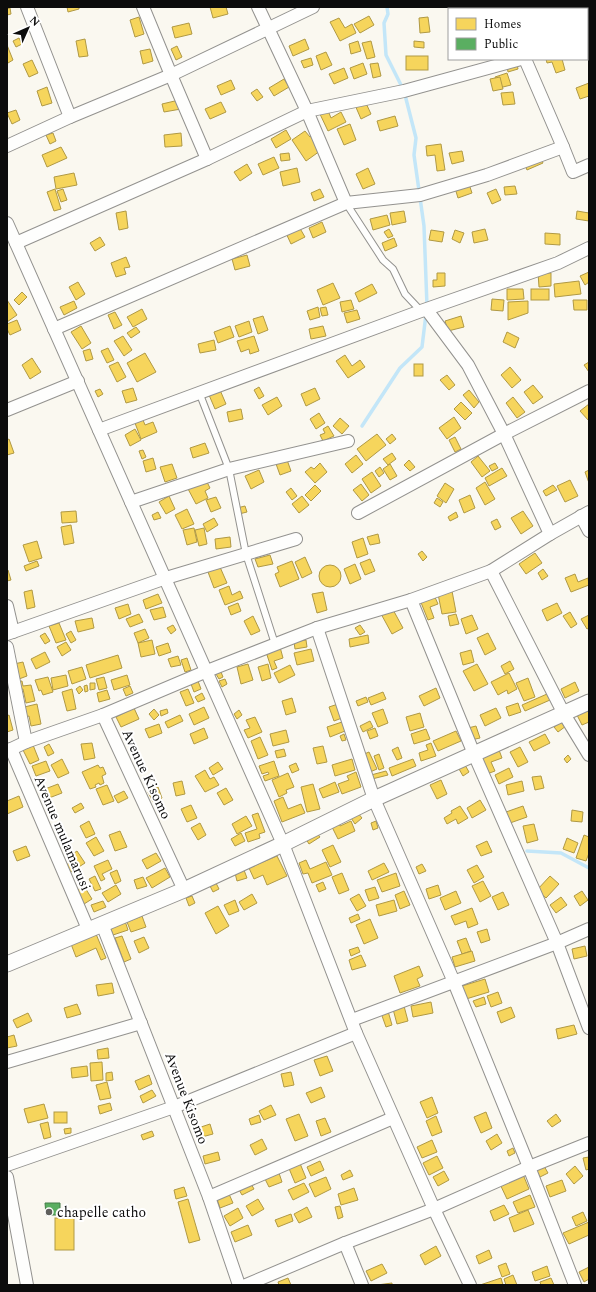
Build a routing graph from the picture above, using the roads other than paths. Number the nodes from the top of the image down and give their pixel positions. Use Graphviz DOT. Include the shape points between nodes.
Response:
graph roads {
  1 [pos="27,7"];
  2 [pos="143,7"];
  3 [pos="258,7"];
  4 [pos="313,7"];
  5 [pos="268,29"];
  6 [pos="517,60"];
  7 [pos="525,60"];
  8 [pos="170,75"];
  9 [pos="307,111"];
  10 [pos="70,117"];
  11 [pos="7,146"];
  12 [pos="563,147"];
  13 [pos="207,159"];
  14 [pos="589,165"];
  15 [pos="346,203"];
  16 [pos="7,223"];
  17 [pos="16,243"];
  18 [pos="589,248"];
  19 [pos="424,310"];
  20 [pos="54,328"];
  21 [pos="78,381"];
  22 [pos="589,391"];
  23 [pos="199,392"];
  24 [pos="7,410"];
  25 [pos="99,430"];
  26 [pos="504,434"];
  27 [pos="348,442"];
  28 [pos="229,469"];
  29 [pos="131,502"];
  30 [pos="358,513"];
  31 [pos="585,514"];
  32 [pos="589,531"];
  33 [pos="550,534"];
  34 [pos="296,539"];
  35 [pos="246,554"];
  36 [pos="491,571"];
  37 [pos="166,578"];
  38 [pos="411,600"];
  39 [pos="7,606"];
  40 [pos="317,628"];
  41 [pos="10,633"];
  42 [pos="275,644"];
  43 [pos="7,647"];
  44 [pos="207,672"];
  45 [pos="589,702"];
  46 [pos="564,714"];
  47 [pos="103,716"];
  48 [pos="26,742"];
  49 [pos="9,750"];
  50 [pos="474,754"];
  51 [pos="589,755"];
  52 [pos="374,799"];
  53 [pos="283,844"];
  54 [pos="184,890"];
  55 [pos="102,924"];
  56 [pos="88,929"];
  57 [pos="589,929"];
  58 [pos="557,943"];
  59 [pos="7,964"];
  60 [pos="454,982"];
  61 [pos="352,1020"];
  62 [pos="141,1023"];
  63 [pos="589,1028"];
  64 [pos="356,1033"];
  65 [pos="7,1062"];
  66 [pos="174,1107"];
  67 [pos="393,1118"];
  68 [pos="589,1143"];
  69 [pos="7,1165"];
  70 [pos="530,1167"];
  71 [pos="7,1177"];
  72 [pos="209,1197"];
  73 [pos="434,1209"];
  74 [pos="345,1243"];
  75 [pos="27,1285"];
  76 [pos="239,1285"];
  77 [pos="246,1285"];
  78 [pos="362,1285"];
  79 [pos="470,1285"];
  80 [pos="575,1285"];
  1 -- 10 [label="street"];
  2 -- 8 [label="street"];
  3 -- 5 [label="street"];
  4 -- 5 [label="street"];
  5 -- 8 [label="street"];
  5 -- 9 [label="street"];
  6 -- 9 [label="street" via="404,91"];
  7 -- 12 [label="street"];
  8 -- 10 [label="street"];
  8 -- 13 [label="street"];
  9 -- 13 [label="street"];
  9 -- 15 [label="street"];
  10 -- 11 [label="street"];
  12 -- 14 [label="street" via="573,172"];
  12 -- 15 [label="street" via="420,195"];
  13 -- 17 [label="street"];
  15 -- 19 [label="lane" via="384,260 393,269 406,294"];
  15 -- 20 [label="street"];
  16 -- 17 [label="street"];
  17 -- 20 [label="street"];
  18 -- 19 [label="street" via="558,263"];
  19 -- 23 [label="street"];
  19 -- 26 [label="street" via="468,365"];
  20 -- 21 [label="street"];
  21 -- 24 [label="street"];
  21 -- 25 [label="street"];
  22 -- 26 [label="street"];
  23 -- 25 [label="street"];
  23 -- 28 [label="lane"];
  25 -- 29 [label="street"];
  26 -- 30 [label="street"];
  26 -- 33 [label="street"];
  27 -- 28 [label="street"];
  28 -- 29 [label="street"];
  28 -- 35 [label="lane"];
  29 -- 37 [label="street"];
  31 -- 32 [label="street"];
  31 -- 33 [label="street"];
  33 -- 36 [label="street"];
  34 -- 35 [label="street"];
  35 -- 37 [label="street"];
  35 -- 42 [label="lane"];
  36 -- 38 [label="street"];
  36 -- 46 [label="street"];
  37 -- 41 [label="street"];
  37 -- 44 [label="street"];
  38 -- 40 [label="street"];
  38 -- 50 [label="street"];
  39 -- 41 [label="street"];
  40 -- 42 [label="street"];
  40 -- 52 [label="street"];
  42 -- 44 [label="street"];
  43 -- 48 [label="street"];
  44 -- 47 [label="street"];
  44 -- 53 [label="street"];
  45 -- 46 [label="street"];
  46 -- 50 [label="street"];
  46 -- 51 [label="street"];
  47 -- 48 [label="street"];
  47 -- 54 [label="street, Avenue Kisomo"];
  48 -- 49 [label="street"];
  49 -- 56 [label="street, Avenue mulamarusi"];
  50 -- 52 [label="street"];
  50 -- 58 [label="street"];
  52 -- 53 [label="street"];
  52 -- 60 [label="street"];
  53 -- 54 [label="street"];
  53 -- 61 [label="street"];
  54 -- 55 [label="street"];
  55 -- 56 [label="street"];
  55 -- 62 [label="street, Avenue Kisomo"];
  56 -- 59 [label="street"];
  57 -- 58 [label="street"];
  58 -- 60 [label="street"];
  58 -- 63 [label="street"];
  60 -- 61 [label="street"];
  60 -- 70 [label="street"];
  61 -- 64 [label="street"];
  62 -- 65 [label="street"];
  62 -- 66 [label="street, Avenue Kisomo"];
  64 -- 66 [label="street"];
  64 -- 67 [label="street"];
  66 -- 69 [label="street"];
  66 -- 72 [label="street, Avenue Kisomo"];
  67 -- 72 [label="street"];
  67 -- 73 [label="street"];
  68 -- 70 [label="street"];
  70 -- 73 [label="street"];
  70 -- 80 [label="street"];
  71 -- 75 [label="street"];
  72 -- 76 [label="street, Avenue Kisomo"];
  73 -- 74 [label="street"];
  73 -- 79 [label="street"];
  74 -- 77 [label="street"];
  74 -- 78 [label="street"];
}
